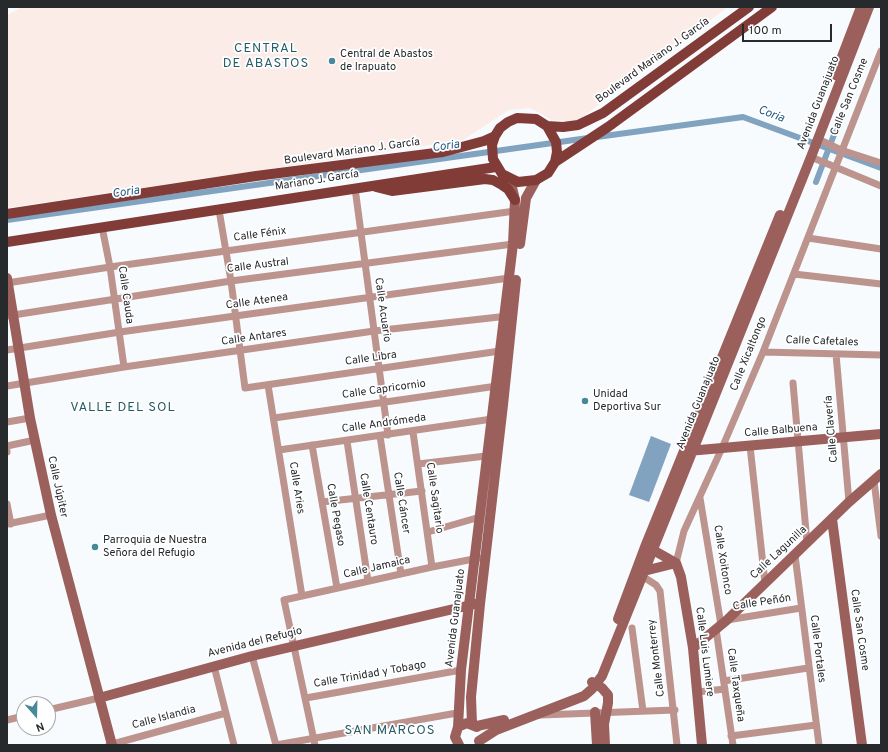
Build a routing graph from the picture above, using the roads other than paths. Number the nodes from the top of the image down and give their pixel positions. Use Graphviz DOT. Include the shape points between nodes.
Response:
graph roads {
  1 [pos="749,7"];
  2 [pos="772,7"];
  3 [pos="861,7"];
  4 [pos="869,7"];
  5 [pos="881,50"];
  6 [pos="550,130"];
  7 [pos="493,141"];
  8 [pos="815,148"];
  9 [pos="840,150"];
  10 [pos="556,157"];
  11 [pos="495,163"];
  12 [pos="881,163"];
  13 [pos="834,166"];
  14 [pos="510,179"];
  15 [pos="536,180"];
  16 [pos="368,186"];
  17 [pos="881,186"];
  18 [pos="355,188"];
  19 [pos="515,200"];
  20 [pos="220,210"];
  21 [pos="516,211"];
  22 [pos="7,214"];
  23 [pos="102,227"];
  24 [pos="361,232"];
  25 [pos="808,238"];
  26 [pos="7,242"];
  27 [pos="513,244"];
  28 [pos="881,249"];
  29 [pos="226,251"];
  30 [pos="365,264"];
  31 [pos="110,267"];
  32 [pos="794,274"];
  33 [pos="510,278"];
  34 [pos="231,281"];
  35 [pos="7,282"];
  36 [pos="881,284"];
  37 [pos="370,297"];
  38 [pos="115,299"];
  39 [pos="10,316"];
  40 [pos="235,316"];
  41 [pos="508,316"];
  42 [pos="120,332"];
  43 [pos="374,332"];
  44 [pos="18,348"];
  45 [pos="7,350"];
  46 [pos="500,351"];
  47 [pos="240,352"];
  48 [pos="763,352"];
  49 [pos="836,354"];
  50 [pos="881,355"];
  51 [pos="124,367"];
  52 [pos="379,369"];
  53 [pos="24,383"];
  54 [pos="793,383"];
  55 [pos="268,385"];
  56 [pos="7,386"];
  57 [pos="497,386"];
  58 [pos="383,401"];
  59 [pos="30,418"];
  60 [pos="274,418"];
  61 [pos="492,419"];
  62 [pos="7,422"];
  63 [pos="413,432"];
  64 [pos="881,434"];
  65 [pos="388,435"];
  66 [pos="380,436"];
  67 [pos="843,438"];
  68 [pos="35,440"];
  69 [pos="347,441"];
  70 [pos="797,442"];
  71 [pos="312,445"];
  72 [pos="7,446"];
  73 [pos="750,446"];
  74 [pos="722,448"];
  75 [pos="279,450"];
  76 [pos="688,451"];
  77 [pos="486,456"];
  78 [pos="418,464"];
  79 [pos="877,478"];
  80 [pos="422,491"];
  81 [pos="389,495"];
  82 [pos="356,498"];
  83 [pos="700,498"];
  84 [pos="322,502"];
  85 [pos="849,502"];
  86 [pos="7,504"];
  87 [pos="51,515"];
  88 [pos="480,517"];
  89 [pos="832,519"];
  90 [pos="9,524"];
  91 [pos="428,532"];
  92 [pos="478,532"];
  93 [pos="489,533"];
  94 [pos="881,536"];
  95 [pos="807,543"];
  96 [pos="653,550"];
  97 [pos="795,555"];
  98 [pos="480,558"];
  99 [pos="676,563"];
  100 [pos="432,567"];
  101 [pos="401,574"];
  102 [pos="643,574"];
  103 [pos="368,581"];
  104 [pos="765,583"];
  105 [pos="336,588"];
  106 [pos="302,596"];
  107 [pos="475,604"];
  108 [pos="801,608"];
  109 [pos="721,624"];
  110 [pos="632,628"];
  111 [pos="294,646"];
  112 [pos="693,648"];
  113 [pos="252,656"];
  114 [pos="214,666"];
  115 [pos="808,668"];
  116 [pos="461,670"];
  117 [pos="597,681"];
  118 [pos="724,681"];
  119 [pos="725,689"];
  120 [pos="698,692"];
  121 [pos="99,698"];
  122 [pos="306,698"];
  123 [pos="56,708"];
  124 [pos="675,710"];
  125 [pos="643,711"];
  126 [pos="595,712"];
  127 [pos="606,712"];
  128 [pos="226,713"];
  129 [pos="458,713"];
  130 [pos="533,715"];
  131 [pos="474,725"];
  132 [pos="816,725"];
  133 [pos="458,727"];
  134 [pos="731,736"];
  135 [pos="315,742"];
  136 [pos="478,743"];
  137 [pos="110,745"];
  138 [pos="234,745"];
  139 [pos="276,745"];
  140 [pos="459,745"];
  141 [pos="597,745"];
  142 [pos="605,745"];
  143 [pos="677,745"];
  144 [pos="702,745"];
  145 [pos="733,745"];
  146 [pos="819,745"];
  147 [pos="862,745"];
  1 -- 6 [label="main road, Boulevard Mariano J. García" via="603,113 578,125"];
  2 -- 10 [label="main road" via="608,127"];
  3 -- 8 [label="street, Avenida Guanajuato"];
  4 -- 8 [label="street, Avenida Guanajuato"];
  5 -- 9 [label="street, Calle San Cosme"];
  6 -- 7 [label="main road, Boulevard Mariano J. García" via="536,119 517,118 504,125"];
  6 -- 10 [label="main road" via="556,142"];
  7 -- 11 [label="main road"];
  7 -- 22 [label="main road, Boulevard Mariano J. García" via="443,152 256,176"];
  8 -- 9 [label="street"];
  8 -- 13 [label="street"];
  8 -- 76 [label="street, Avenida Guanajuato"];
  9 -- 12 [label="street"];
  9 -- 13 [label="street, Calle Xicaltongo"];
  10 -- 15 [label="main road" via="548,173"];
  11 -- 14 [label="main road"];
  11 -- 16 [label="main road, Mariano J. García"];
  13 -- 17 [label="street"];
  13 -- 25 [label="street, Calle Xicaltongo"];
  14 -- 15 [label="main road" via="528,182"];
  14 -- 19 [label="street, Avenida Guanajuato"];
  15 -- 41 [label="street, Avenida Guanajuato" via="529,191 523,211"];
  16 -- 18 [label="main road, Mariano J. García"];
  16 -- 19 [label="main road" via="392,191 484,179 502,184"];
  18 -- 20 [label="main road, Mariano J. García"];
  18 -- 24 [label="street, Calle Acuario"];
  19 -- 21 [label="street, Avenida Guanajuato"];
  20 -- 23 [label="main road, Mariano J. García"];
  20 -- 29 [label="street"];
  21 -- 24 [label="street, Calle Fénix"];
  21 -- 27 [label="street, Avenida Guanajuato"];
  23 -- 26 [label="main road, Mariano J. García"];
  23 -- 31 [label="street, Calle Cauda"];
  24 -- 29 [label="street, Calle Fénix"];
  24 -- 30 [label="street, Calle Acuario"];
  25 -- 28 [label="street"];
  25 -- 32 [label="street, Calle Xicaltongo"];
  27 -- 30 [label="street, Calle Austral"];
  27 -- 33 [label="street, Avenida Guanajuato"];
  29 -- 31 [label="street, Calle Fénix"];
  29 -- 34 [label="street"];
  30 -- 34 [label="street, Calle Austral"];
  30 -- 37 [label="street, Calle Acuario"];
  31 -- 35 [label="street, Calle Fénix"];
  31 -- 38 [label="street, Calle Cauda"];
  32 -- 36 [label="street"];
  32 -- 48 [label="street, Calle Xicaltongo"];
  33 -- 37 [label="street, Calle Atenea"];
  33 -- 41 [label="street, Avenida Guanajuato"];
  34 -- 38 [label="street, Calle Austral"];
  34 -- 40 [label="street"];
  35 -- 39 [label="street, Calle Júpiter"];
  37 -- 40 [label="street, Calle Atenea"];
  37 -- 43 [label="street, Calle Acuario"];
  38 -- 39 [label="street, Calle Austral"];
  38 -- 42 [label="street, Calle Cauda"];
  39 -- 44 [label="street, Calle Júpiter"];
  40 -- 42 [label="street, Calle Atenea"];
  40 -- 47 [label="street"];
  41 -- 43 [label="street, Calle Antares"];
  41 -- 46 [label="street, Avenida Guanajuato"];
  41 -- 93 [label="street, Avenida Guanajuato"];
  42 -- 44 [label="street, Calle Atenea"];
  42 -- 51 [label="street, Calle Cauda"];
  43 -- 47 [label="street, Calle Antares"];
  43 -- 52 [label="street, Calle Acuario"];
  44 -- 45 [label="street, Calle Atenea"];
  44 -- 53 [label="street, Calle Júpiter"];
  46 -- 52 [label="street, Calle Libra"];
  46 -- 57 [label="street, Avenida Guanajuato"];
  47 -- 51 [label="street, Calle Antares"];
  47 -- 55 [label="street, Calle Libra" via="245,388"];
  48 -- 49 [label="street, Calle Cafetales"];
  48 -- 74 [label="street, Calle Xicaltongo"];
  49 -- 50 [label="street, Calle Cafetales"];
  49 -- 67 [label="street, Calle Clavería"];
  51 -- 53 [label="street, Calle Antares"];
  52 -- 55 [label="street, Calle Libra"];
  52 -- 58 [label="street, Calle Acuario"];
  53 -- 56 [label="street, Calle Antares"];
  53 -- 59 [label="street, Calle Júpiter"];
  54 -- 70 [label="street"];
  55 -- 60 [label="street, Calle Aries"];
  57 -- 58 [label="street, Calle Capricornio"];
  57 -- 61 [label="street, Avenida Guanajuato"];
  58 -- 60 [label="street, Calle Capricornio"];
  58 -- 65 [label="street, Calle Acuario"];
  59 -- 62 [label="street"];
  59 -- 68 [label="street, Calle Júpiter"];
  60 -- 75 [label="street, Calle Aries"];
  61 -- 63 [label="street, Calle Andrómeda"];
  61 -- 77 [label="street, Avenida Guanajuato"];
  63 -- 65 [label="street, Calle Andrómeda"];
  63 -- 78 [label="street, Calle Sagitario"];
  64 -- 67 [label="street, Calle Balbuena"];
  65 -- 66 [label="street, Calle Andrómeda"];
  66 -- 69 [label="street, Calle Andrómeda"];
  66 -- 81 [label="street, Calle Cáncer"];
  67 -- 70 [label="street, Calle Balbuena"];
  67 -- 85 [label="street, Calle Clavería"];
  68 -- 72 [label="street"];
  68 -- 87 [label="street, Calle Júpiter"];
  69 -- 71 [label="street, Calle Andrómeda"];
  69 -- 82 [label="street, Calle Centauro"];
  70 -- 73 [label="street, Calle Balbuena"];
  70 -- 95 [label="street"];
  71 -- 75 [label="street, Calle Andrómeda"];
  71 -- 84 [label="street, Calle Pegaso"];
  73 -- 74 [label="street, Calle Balbuena"];
  73 -- 104 [label="street"];
  74 -- 76 [label="street, Calle Balbuena"];
  74 -- 83 [label="street, Calle Xicaltongo"];
  75 -- 106 [label="street, Calle Aries"];
  76 -- 96 [label="street, Avenida Guanajuato"];
  76 -- 117 [label="street, Avenida Guanajuato" via="602,661"];
  77 -- 78 [label="street"];
  77 -- 88 [label="street, Avenida Guanajuato"];
  78 -- 80 [label="street, Calle Sagitario"];
  79 -- 85 [label="street, Calle Lagunilla"];
  79 -- 94 [label="street"];
  80 -- 81 [label="street"];
  80 -- 91 [label="street, Calle Sagitario"];
  81 -- 82 [label="street"];
  81 -- 101 [label="street, Calle Cáncer"];
  82 -- 84 [label="street"];
  82 -- 103 [label="street, Calle Centauro"];
  83 -- 99 [label="street, Calle Xicaltongo" via="684,532"];
  83 -- 109 [label="street, Calle Xoitonco"];
  84 -- 105 [label="street, Calle Pegaso"];
  85 -- 89 [label="street, Calle Lagunilla"];
  86 -- 90 [label="street"];
  87 -- 90 [label="street"];
  87 -- 121 [label="street, Calle Júpiter"];
  88 -- 91 [label="street"];
  88 -- 92 [label="street, Avenida Guanajuato"];
  89 -- 95 [label="street, Calle Lagunilla"];
  89 -- 147 [label="street, Calle San Cosme"];
  91 -- 100 [label="street, Calle Sagitario"];
  92 -- 93 [label="street"];
  92 -- 98 [label="street, Avenida Guanajuato"];
  93 -- 98 [label="street, Avenida Guanajuato"];
  95 -- 97 [label="street, Calle Lagunilla"];
  96 -- 99 [label="street"];
  96 -- 102 [label="street, Avenida Guanajuato"];
  97 -- 104 [label="street, Calle Lagunilla"];
  97 -- 108 [label="street, Calle Portales"];
  98 -- 100 [label="street, Calle Jamaica"];
  98 -- 107 [label="street, Avenida Guanajuato"];
  99 -- 102 [label="street"];
  99 -- 112 [label="street, Calle Luis Lumiere" via="681,577"];
  100 -- 101 [label="street, Calle Jamaica"];
  101 -- 103 [label="street, Calle Jamaica"];
  102 -- 117 [label="street, Avenida Guanajuato"];
  102 -- 124 [label="street, Calle Monterrey" via="660,591"];
  103 -- 105 [label="street, Calle Jamaica"];
  104 -- 109 [label="street, Calle Lagunilla"];
  105 -- 106 [label="street, Calle Jamaica"];
  106 -- 111 [label="street, Calle Jamaica" via="284,600"];
  107 -- 111 [label="street, Avenida del Refugio"];
  107 -- 116 [label="street, Avenida Guanajuato"];
  107 -- 131 [label="street, Avenida Guanajuato" via="471,696"];
  108 -- 109 [label="street, Calle Peñón"];
  108 -- 115 [label="street, Calle Portales"];
  109 -- 112 [label="street, Calle Lagunilla"];
  109 -- 118 [label="street, Calle Taxqueña"];
  110 -- 125 [label="street"];
  111 -- 113 [label="street, Avenida del Refugio"];
  111 -- 122 [label="street"];
  112 -- 120 [label="street, Calle Luis Lumiere"];
  113 -- 114 [label="street, Avenida del Refugio"];
  113 -- 139 [label="street"];
  114 -- 121 [label="street, Avenida del Refugio"];
  114 -- 128 [label="street"];
  115 -- 118 [label="street"];
  115 -- 132 [label="street, Calle Portales"];
  116 -- 122 [label="street, Calle Trinidad y Tobago"];
  116 -- 129 [label="street, Avenida Guanajuato"];
  117 -- 127 [label="street" via="606,692"];
  117 -- 130 [label="street, Avenida Guanajuato" via="584,696"];
  117 -- 131 [label="street, Avenida Guanajuato" via="577,692 496,722"];
  118 -- 119 [label="street, Calle Taxqueña"];
  119 -- 120 [label="street"];
  119 -- 134 [label="street, Calle Taxqueña"];
  120 -- 144 [label="street, Calle Luis Lumiere"];
  121 -- 123 [label="street, Avenida del Refugio"];
  121 -- 137 [label="street, Calle Júpiter"];
  122 -- 135 [label="street"];
  124 -- 125 [label="street"];
  124 -- 143 [label="street, Calle Monterrey"];
  125 -- 127 [label="street"];
  126 -- 127 [label="street"];
  126 -- 130 [label="street"];
  126 -- 141 [label="street"];
  127 -- 142 [label="street"];
  128 -- 137 [label="street, Calle Islandia"];
  128 -- 138 [label="street"];
  129 -- 133 [label="street, Avenida Guanajuato"];
  129 -- 135 [label="street"];
  130 -- 136 [label="street, Avenida Guanajuato" via="490,732"];
  131 -- 133 [label="street" via="464,723"];
  131 -- 136 [label="street" via="480,733"];
  132 -- 134 [label="street"];
  132 -- 146 [label="street, Calle Portales"];
  133 -- 140 [label="street, Avenida Guanajuato" via="455,737"];
  134 -- 145 [label="street, Calle Taxqueña"];
  135 -- 139 [label="street"];
}
